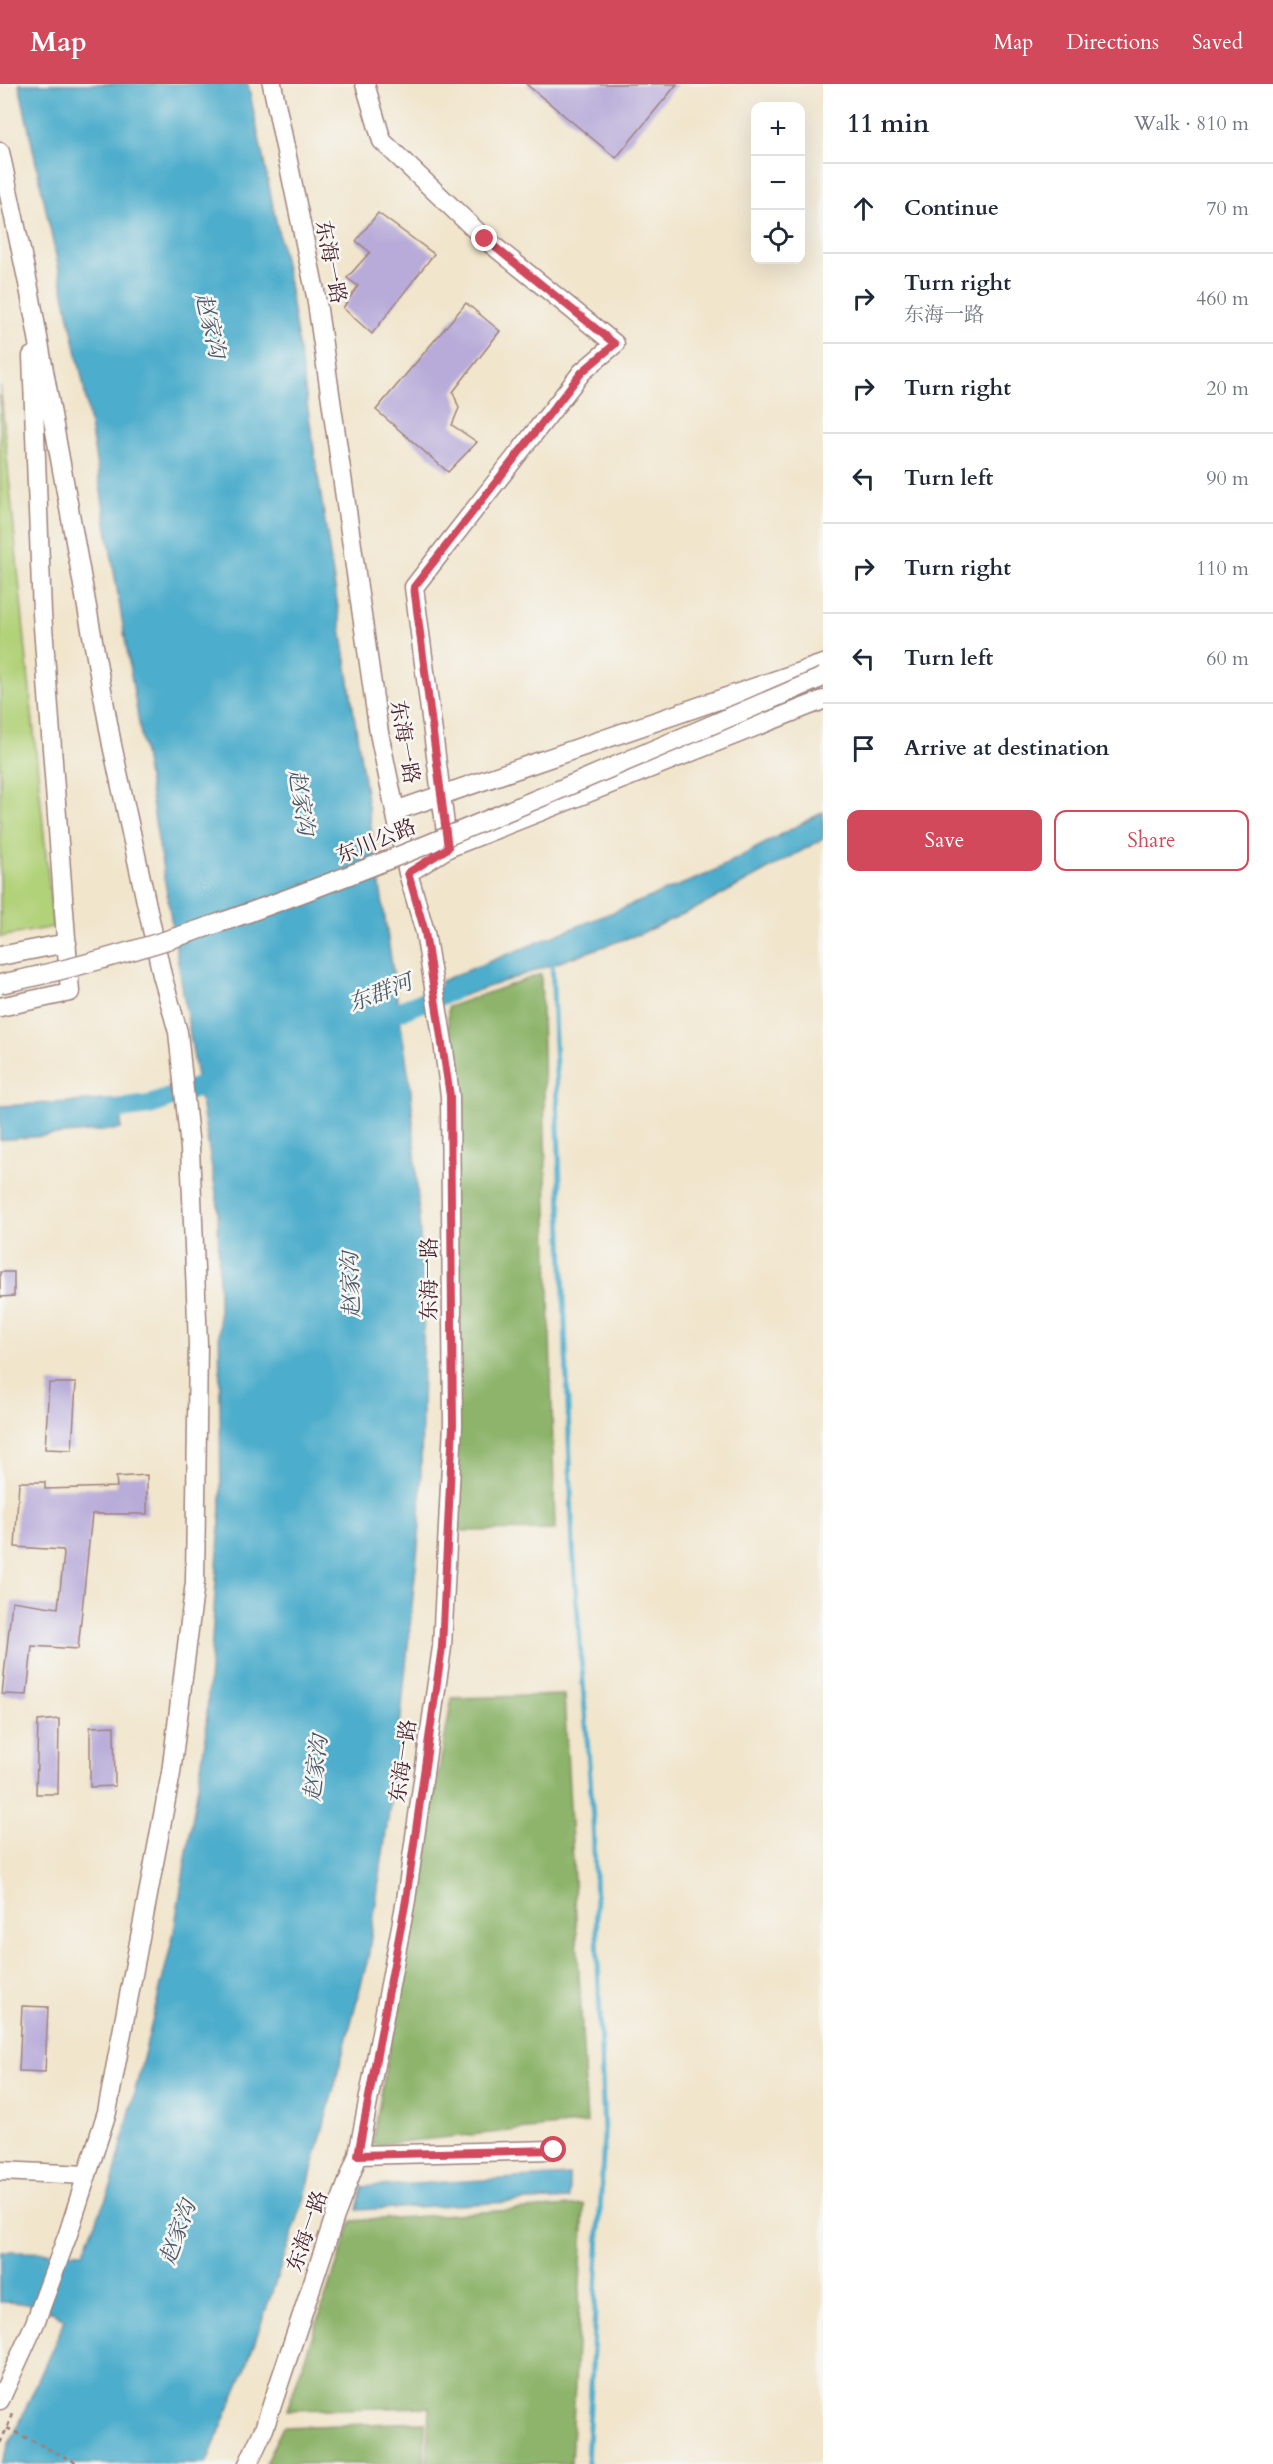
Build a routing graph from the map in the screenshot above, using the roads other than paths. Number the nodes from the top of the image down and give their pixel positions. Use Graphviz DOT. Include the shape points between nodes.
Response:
graph roads {
  1 [pos="272,84"];
  2 [pos="365,84"];
  3 [pos="0,152"];
  4 [pos="29,288"];
  5 [pos="823,664"];
  6 [pos="823,677"];
  7 [pos="823,700"];
  8 [pos="441,795"];
  9 [pos="395,811"];
  10 [pos="448,848"];
  11 [pos="408,873"];
  12 [pos="67,943"];
  13 [pos="0,956"];
  14 [pos="0,984"];
  15 [pos="0,1007"];
  16 [pos="554,2150"];
  17 [pos="358,2155"];
  18 [pos="0,2171"];
  19 [pos="87,2175"];
  20 [pos="0,2400"];
  21 [pos="248,2464"];
  1 -- 9 [label="street, 东海一路" via="316,296 379,733"];
  2 -- 8 [label="street" via="382,141 485,239 615,344 582,372 414,587"];
  3 -- 4 [label="street"];
  4 -- 12 [label="street" via="42,613"];
  4 -- 19 [label="street" via="112,745 178,1032 190,1148 198,1344 195,1582 171,1773 107,2112"];
  5 -- 8 [label="street"];
  6 -- 14 [label="street, 东川公路, bridge" via="336,882 171,939"];
  7 -- 10 [label="street"];
  8 -- 9 [label="street"];
  8 -- 10 [label="street"];
  9 -- 11 [label="street, 东海一路"];
  10 -- 11 [label="street"];
  11 -- 17 [label="street, 东海一路" via="425,932 450,1096 453,1425 442,1647 406,1900"];
  12 -- 13 [label="street"];
  12 -- 15 [label="street" via="70,992"];
  16 -- 17 [label="street"];
  17 -- 21 [label="street, 东海一路" via="264,2429"];
  18 -- 19 [label="street"];
  19 -- 20 [label="street" via="35,2323"];
}
